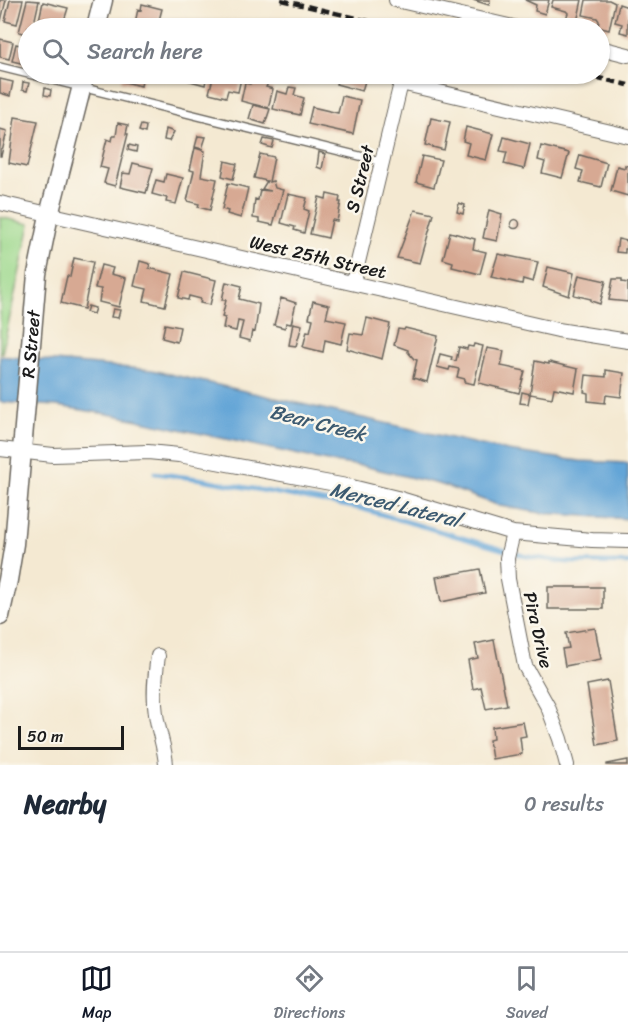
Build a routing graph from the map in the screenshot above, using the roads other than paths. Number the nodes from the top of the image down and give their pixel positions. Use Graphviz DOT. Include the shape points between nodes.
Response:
graph roads {
  1 [pos="103,0"];
  2 [pos="396,0"];
  3 [pos="421,3"];
  4 [pos="98,18"];
  5 [pos="479,18"];
  6 [pos="610,50"];
  7 [pos="628,55"];
  8 [pos="0,67"];
  9 [pos="18,70"];
  10 [pos="82,84"];
  11 [pos="98,84"];
  12 [pos="401,84"];
  13 [pos="405,84"];
  14 [pos="628,136"];
  15 [pos="384,162"];
  16 [pos="0,203"];
  17 [pos="49,215"];
  18 [pos="353,283"];
  19 [pos="628,341"];
  20 [pos="0,449"];
  21 [pos="21,452"];
  22 [pos="628,541"];
  23 [pos="510,545"];
  24 [pos="0,616"];
  25 [pos="158,656"];
  26 [pos="166,765"];
  27 [pos="567,765"];
  1 -- 4 [label="street"];
  2 -- 3 [label="street"];
  3 -- 5 [label="street"];
  6 -- 7 [label="street"];
  8 -- 9 [label="lane"];
  10 -- 17 [label="street, R Street"];
  11 -- 15 [label="lane"];
  12 -- 15 [label="street, S Street"];
  13 -- 14 [label="street, S Street"];
  15 -- 18 [label="street, S Street"];
  16 -- 17 [label="street, West 25th Street"];
  17 -- 18 [label="street, West 25th Street"];
  17 -- 21 [label="street, R Street" via="37,274"];
  18 -- 19 [label="street, West 25th Street" via="558,330"];
  20 -- 21 [label="street"];
  21 -- 23 [label="street" via="179,455 352,487 397,498"];
  21 -- 24 [label="street, R Street" via="14,544"];
  22 -- 23 [label="street"];
  23 -- 27 [label="street, Pira Drive" via="508,579 525,666 548,707"];
  25 -- 26 [label="street" via="154,698"];
}
